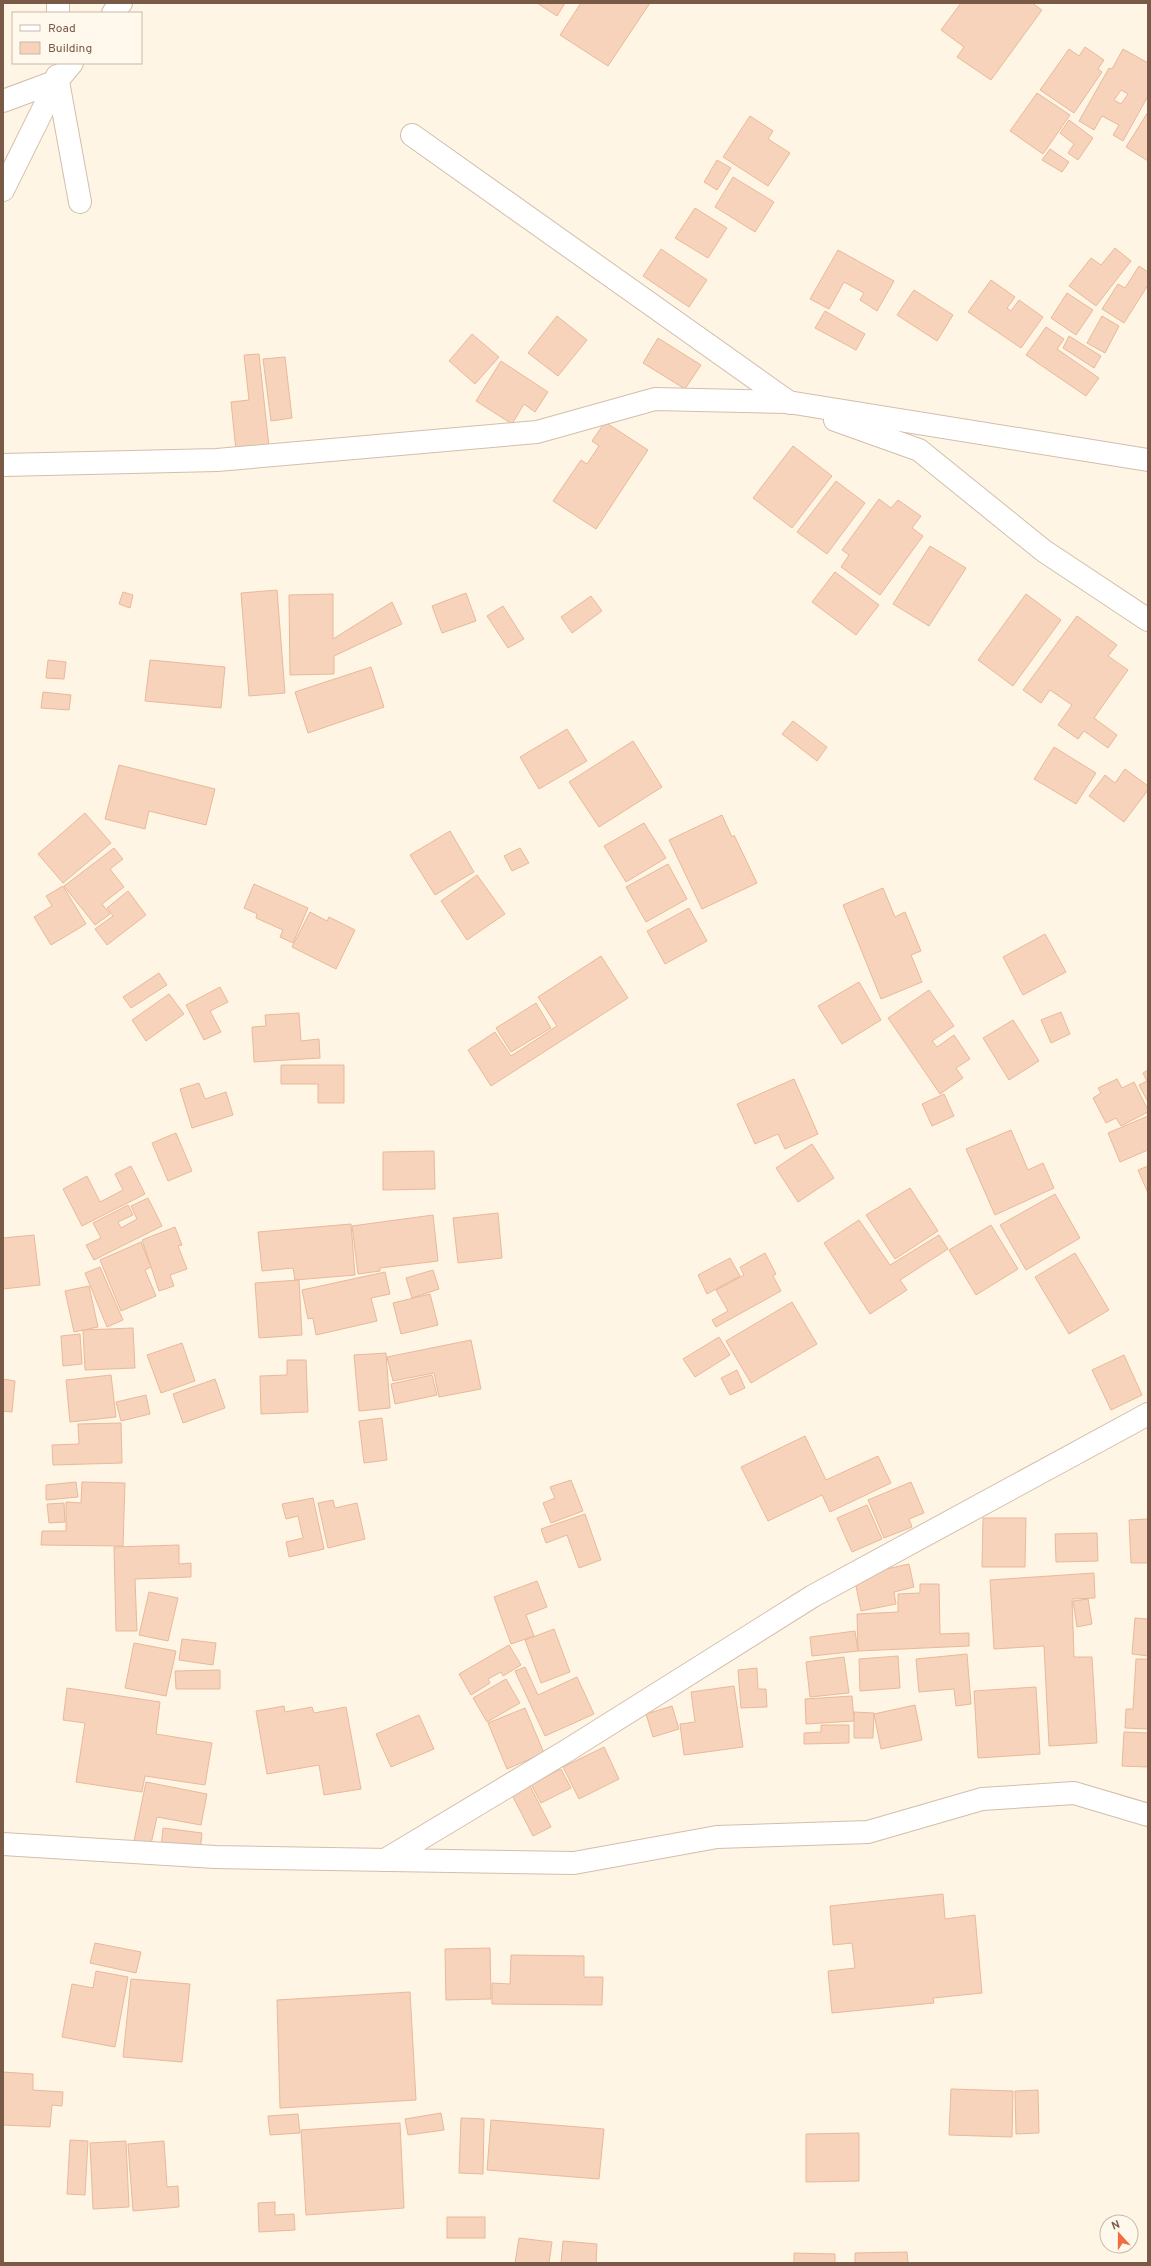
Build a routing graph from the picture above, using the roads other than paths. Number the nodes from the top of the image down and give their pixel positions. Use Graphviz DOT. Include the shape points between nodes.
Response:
graph roads {
  1 [pos="121,3"];
  2 [pos="114,12"];
  3 [pos="70,64"];
  4 [pos="57,72"];
  5 [pos="3,101"];
  6 [pos="412,135"];
  7 [pos="3,190"];
  8 [pos="80,202"];
  9 [pos="788,402"];
  10 [pos="1148,460"];
  11 [pos="3,464"];
  12 [pos="1148,620"];
  13 [pos="1148,1414"];
  14 [pos="1148,1815"];
  15 [pos="3,1844"];
  16 [pos="385,1860"];
  1 -- 2 [label="street"];
  3 -- 4 [label="street"];
  4 -- 5 [label="street"];
  4 -- 7 [label="street"];
  4 -- 8 [label="street"];
  6 -- 9 [label="street"];
  9 -- 10 [label="street"];
  9 -- 11 [label="street" via="655,399 537,432 217,460"];
  9 -- 12 [label="street" via="919,450 1044,551"];
  13 -- 16 [label="street" via="813,1596 568,1750"];
  14 -- 16 [label="street" via="1074,1793 982,1799 868,1832 717,1837 574,1864"];
  15 -- 16 [label="street" via="215,1857"];
}
